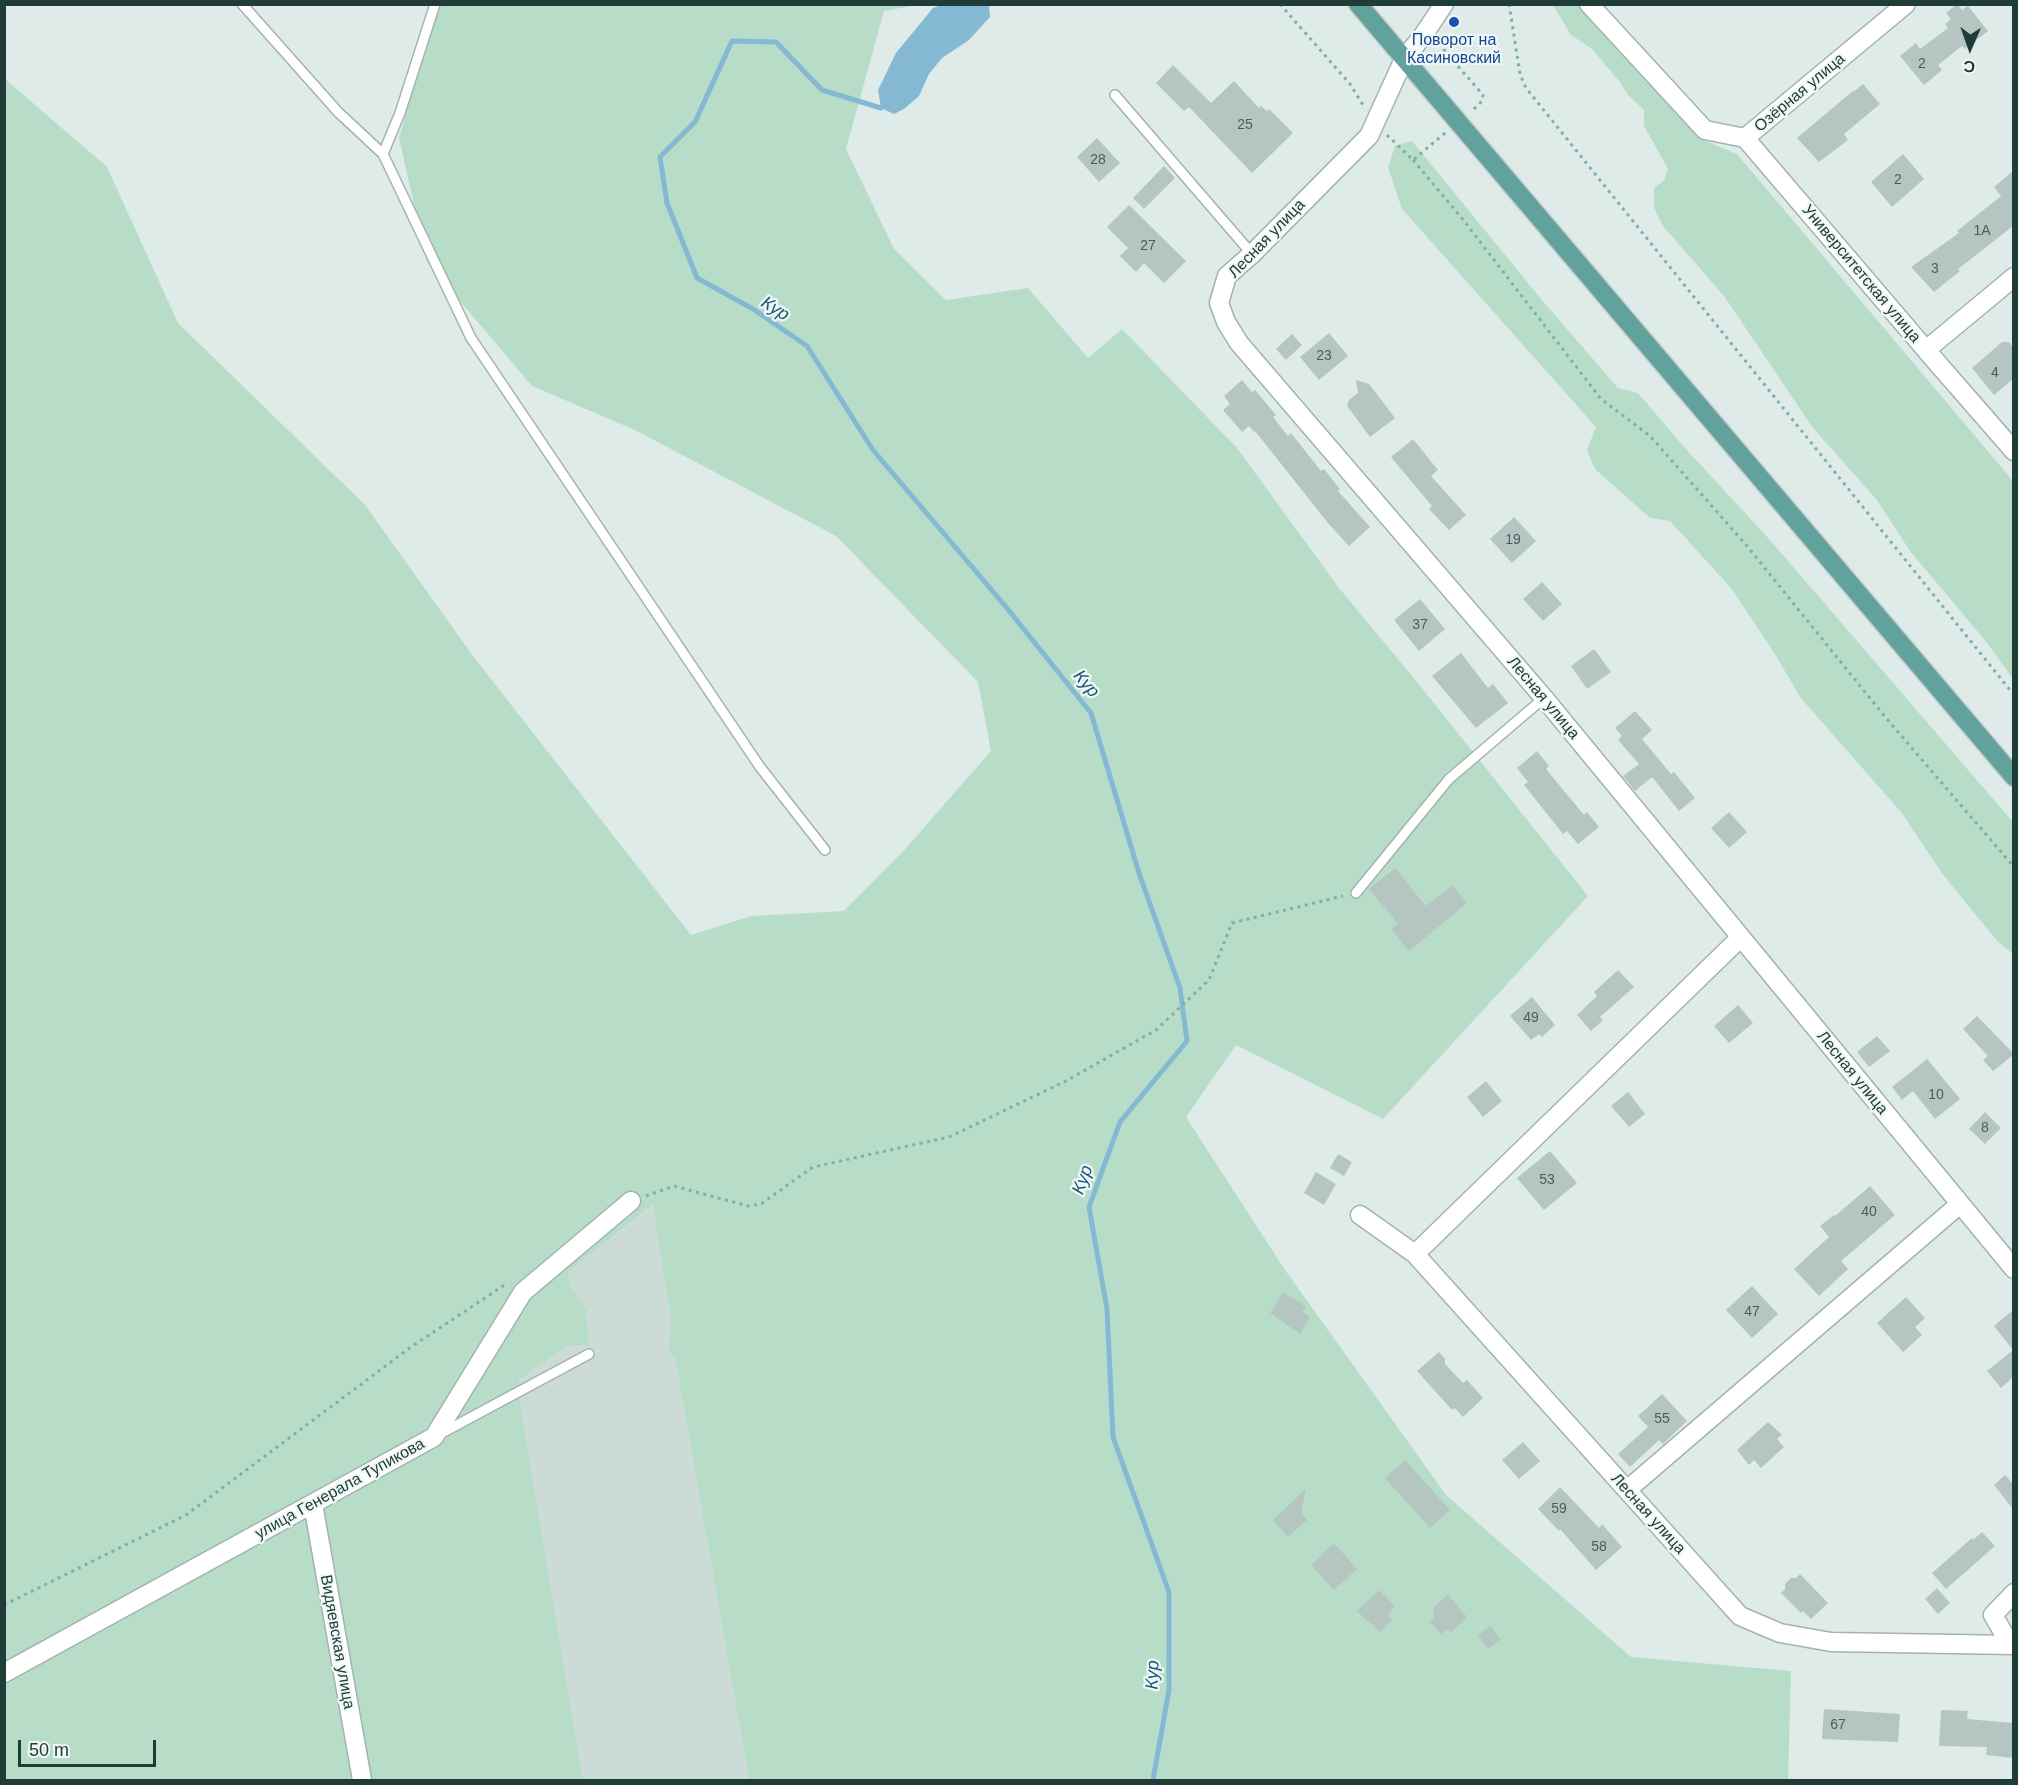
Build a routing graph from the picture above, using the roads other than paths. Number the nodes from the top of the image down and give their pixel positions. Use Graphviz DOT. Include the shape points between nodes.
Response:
graph roads {
  1 [pos="242,4"];
  2 [pos="435,4"];
  3 [pos="1358,4"];
  4 [pos="1444,4"];
  5 [pos="1589,4"];
  6 [pos="1906,4"];
  7 [pos="1404,59"];
  8 [pos="1115,95"];
  9 [pos="1745,138"];
  10 [pos="383,154"];
  11 [pos="1252,254"];
  12 [pos="2013,277"];
  13 [pos="1926,350"];
  14 [pos="2013,451"];
  15 [pos="1544,698"];
  16 [pos="2013,777"];
  17 [pos="825,850"];
  18 [pos="1356,893"];
  19 [pos="1740,938"];
  20 [pos="631,1201"];
  21 [pos="1960,1204"];
  22 [pos="1360,1215"];
  23 [pos="1415,1254"];
  24 [pos="2013,1269"];
  25 [pos="589,1354"];
  26 [pos="435,1437"];
  27 [pos="1626,1490"];
  28 [pos="313,1504"];
  29 [pos="2013,1593"];
  30 [pos="2012,1644"];
  31 [pos="4,1673"];
  32 [pos="362,1780"];
  1 -- 10 [label="lane" via="338,112"];
  2 -- 10 [label="lane"];
  3 -- 7 [label="main road"];
  4 -- 7 [label="street"];
  5 -- 9 [label="street, Озёрная улица" via="1705,130"];
  6 -- 9 [label="street, Озёрная улица"];
  7 -- 11 [label="street, Лесная улица" via="1369,136"];
  7 -- 16 [label="main road"];
  8 -- 11 [label="lane"];
  9 -- 13 [label="street, Университетская улица"];
  10 -- 17 [label="lane" via="471,338 753,757"];
  11 -- 15 [label="street, Лесная улица" via="1227,276 1219,303 1239,344"];
  12 -- 13 [label="street, Университетская улица"];
  13 -- 14 [label="street"];
  15 -- 18 [label="lane" via="1449,779"];
  15 -- 19 [label="street, Лесная улица"];
  19 -- 21 [label="street, Лесная улица"];
  19 -- 23 [label="street"];
  20 -- 26 [label="street, улица Генерала Тупикова" via="523,1292"];
  21 -- 24 [label="street, Лесная улица"];
  21 -- 27 [label="street"];
  22 -- 23 [label="street, Лесная улица"];
  23 -- 27 [label="street, Лесная улица"];
  25 -- 26 [label="lane"];
  26 -- 28 [label="street, улица Генерала Тупикова"];
  27 -- 30 [label="street, Лесная улица" via="1740,1616 1780,1633 1831,1642"];
  28 -- 31 [label="street, улица Генерала Тупикова"];
  28 -- 32 [label="street, Видяевская улица"];
  29 -- 30 [label="street" via="1993,1615"];
}
